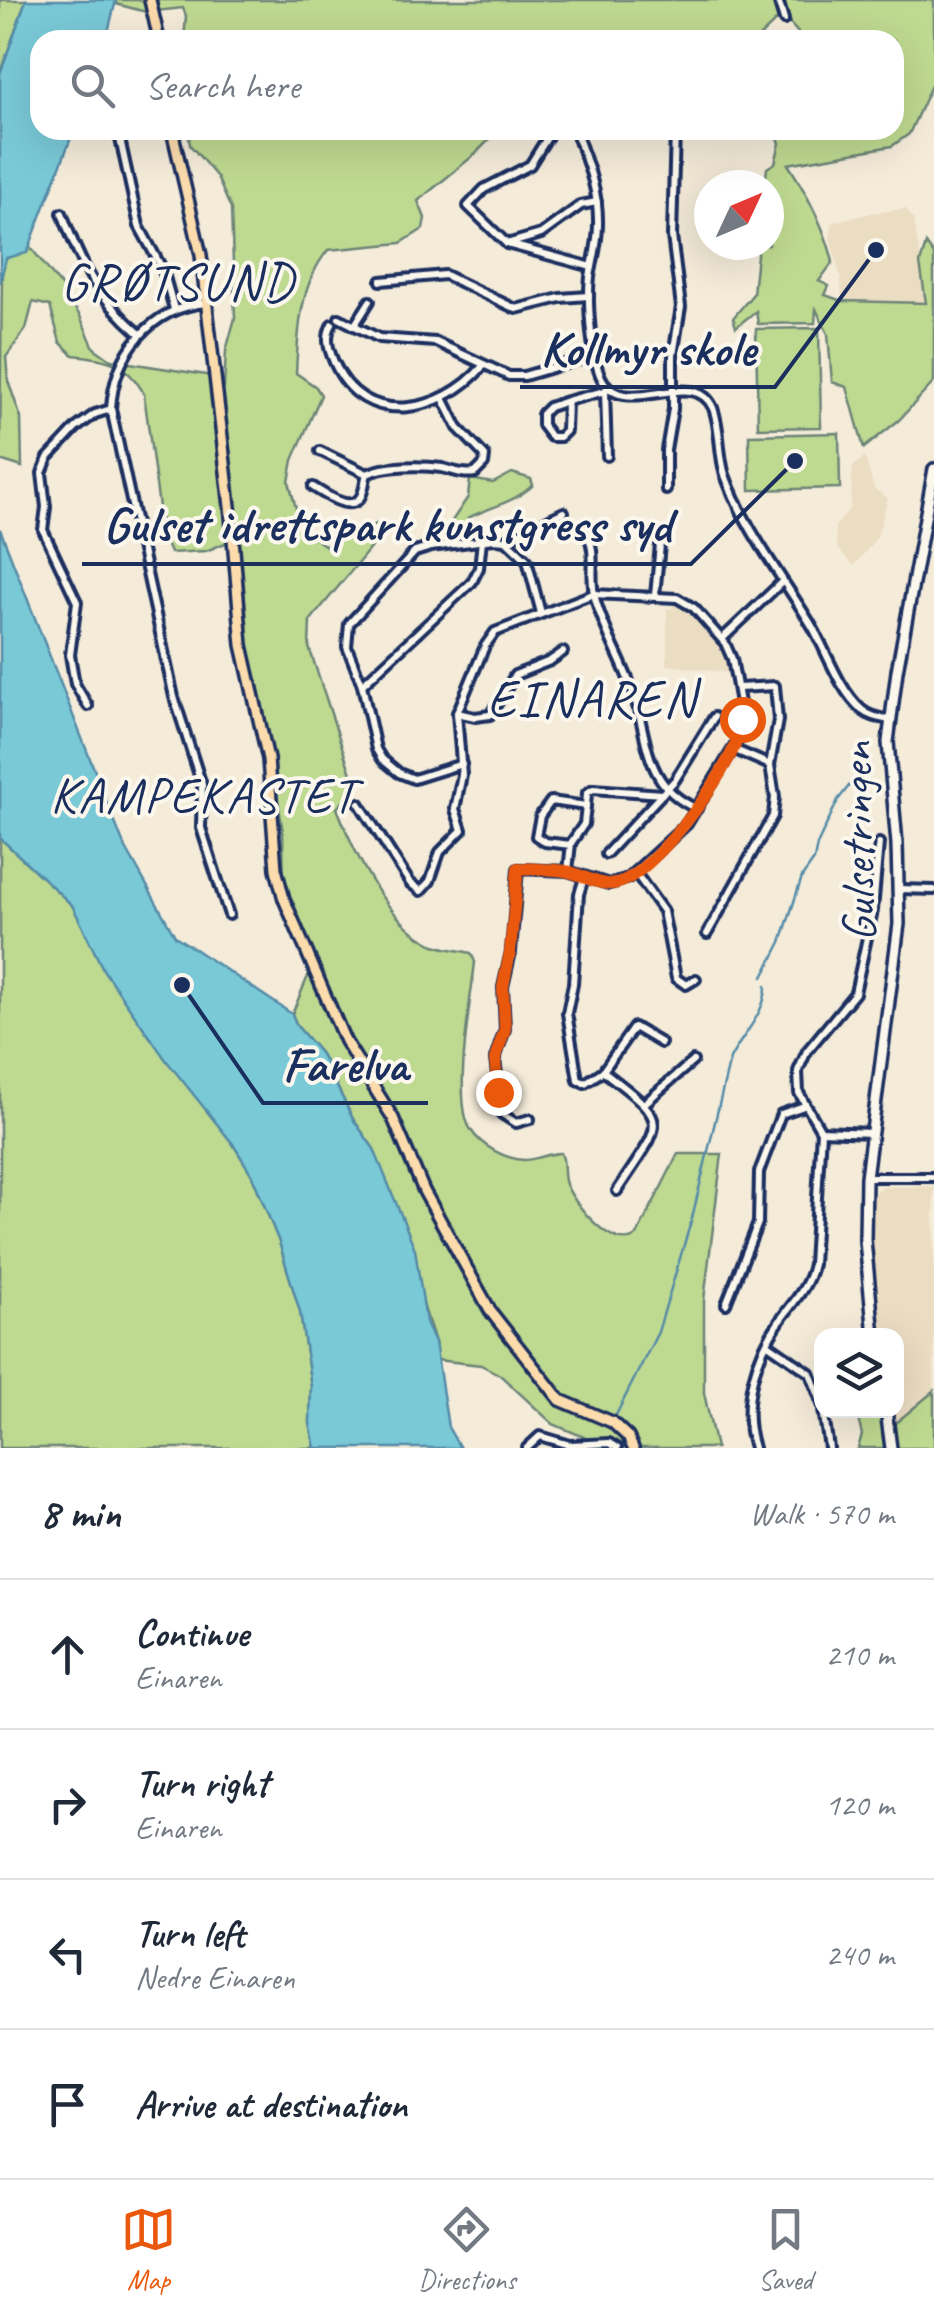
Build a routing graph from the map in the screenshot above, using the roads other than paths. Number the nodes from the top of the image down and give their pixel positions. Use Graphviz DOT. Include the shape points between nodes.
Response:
graph roads {
  1 [pos="150,0"];
  2 [pos="778,0"];
  3 [pos="784,20"];
  4 [pos="157,30"];
  5 [pos="120,140"];
  6 [pos="174,140"];
  7 [pos="546,140"];
  8 [pos="579,140"];
  9 [pos="674,140"];
  10 [pos="597,202"];
  11 [pos="62,213"];
  12 [pos="507,244"];
  13 [pos="592,267"];
  14 [pos="381,281"];
  15 [pos="589,296"];
  16 [pos="370,300"];
  17 [pos="208,303"];
  18 [pos="174,309"];
  19 [pos="354,326"];
  20 [pos="140,334"];
  21 [pos="596,355"];
  22 [pos="483,366"];
  23 [pos="607,389"];
  24 [pos="672,392"];
  25 [pos="443,398"];
  26 [pos="568,401"];
  27 [pos="111,409"];
  28 [pos="320,451"];
  29 [pos="607,456"];
  30 [pos="934,469"];
  31 [pos="367,474"];
  32 [pos="313,487"];
  33 [pos="666,490"];
  34 [pos="564,512"];
  35 [pos="585,530"];
  36 [pos="661,536"];
  37 [pos="482,540"];
  38 [pos="506,540"];
  39 [pos="782,582"];
  40 [pos="593,594"];
  41 [pos="655,594"];
  42 [pos="541,613"];
  43 [pos="722,639"];
  44 [pos="563,652"];
  45 [pos="362,685"];
  46 [pos="738,688"];
  47 [pos="88,706"];
  48 [pos="457,713"];
  49 [pos="714,717"];
  50 [pos="890,720"];
  51 [pos="733,749"];
  52 [pos="462,764"];
  53 [pos="770,764"];
  54 [pos="664,792"];
  55 [pos="360,802"];
  56 [pos="586,806"];
  57 [pos="696,809"];
  58 [pos="879,843"];
  59 [pos="571,845"];
  60 [pos="606,854"];
  61 [pos="568,872"];
  62 [pos="635,872"];
  63 [pos="584,878"];
  64 [pos="899,889"];
  65 [pos="934,890"];
  66 [pos="230,916"];
  67 [pos="708,934"];
  68 [pos="696,979"];
  69 [pos="662,1043"];
  70 [pos="694,1060"];
  71 [pos="603,1071"];
  72 [pos="645,1104"];
  73 [pos="804,1106"];
  74 [pos="530,1119"];
  75 [pos="821,1130"];
  76 [pos="872,1133"];
  77 [pos="866,1177"];
  78 [pos="934,1177"];
  79 [pos="617,1191"];
  80 [pos="726,1304"];
  81 [pos="873,1328"];
  82 [pos="768,1344"];
  83 [pos="814,1384"];
  84 [pos="824,1418"];
  85 [pos="887,1418"];
  86 [pos="527,1448"];
  87 [pos="617,1448"];
  88 [pos="633,1448"];
  89 [pos="754,1448"];
  90 [pos="829,1448"];
  91 [pos="892,1448"];
  1 -- 4 [label="main road"];
  2 -- 3 [label="street"];
  5 -- 18 [label="street" via="139,226 163,270"];
  6 -- 17 [label="main road"];
  7 -- 12 [label="street" via="530,165 484,189 468,206"];
  8 -- 10 [label="street"];
  9 -- 24 [label="street" via="673,244 681,301"];
  10 -- 12 [label="street" via="580,204 541,234"];
  10 -- 13 [label="street"];
  11 -- 20 [label="street" via="93,284"];
  12 -- 13 [label="street"];
  13 -- 15 [label="street"];
  14 -- 15 [label="street" via="445,275 522,309"];
  15 -- 21 [label="street"];
  16 -- 19 [label="street"];
  17 -- 18 [label="street"];
  17 -- 88 [label="main road" via="242,646 268,760 284,899 346,1041 393,1118 424,1191 491,1312 560,1400 612,1422"];
  18 -- 20 [label="street"];
  19 -- 22 [label="street" via="379,338 430,340"];
  19 -- 25 [label="street" via="336,321 327,340 358,396 386,406"];
  20 -- 27 [label="street" via="117,376"];
  21 -- 22 [label="street" via="524,376"];
  21 -- 23 [label="street"];
  22 -- 25 [label="street"];
  23 -- 24 [label="street" via="634,396"];
  23 -- 26 [label="street"];
  23 -- 29 [label="street"];
  24 -- 33 [label="street"];
  24 -- 39 [label="street" via="697,392 710,403 725,474"];
  25 -- 31 [label="street" via="458,428 485,456 480,469"];
  26 -- 26 [label="street" via="542,414 551,437 566,431"];
  27 -- 47 [label="street" via="76,428 42,472 43,530 78,606 70,655"];
  27 -- 66 [label="street" via="174,697 202,785 202,828"];
  28 -- 31 [label="street"];
  30 -- 50 [label="street, Gulsetringen"];
  31 -- 32 [label="street" via="362,494 346,504"];
  34 -- 38 [label="street"];
  35 -- 40 [label="street" via="594,552"];
  36 -- 41 [label="street"];
  37 -- 38 [label="street"];
  37 -- 45 [label="street" via="472,582"];
  37 -- 45 [label="street" via="415,552 356,616 346,642"];
  38 -- 42 [label="street" via="527,560"];
  39 -- 43 [label="street"];
  39 -- 50 [label="street" via="856,703"];
  40 -- 41 [label="street"];
  40 -- 42 [label="street"];
  40 -- 54 [label="street"];
  41 -- 43 [label="street" via="689,604"];
  42 -- 48 [label="street" via="492,635"];
  43 -- 46 [label="street"];
  44 -- 48 [label="street" via="516,675 490,714"];
  45 -- 52 [label="street" via="376,749 386,763 414,779"];
  46 -- 51 [label="street" via="742,730"];
  46 -- 53 [label="street" via="775,686 778,720"];
  48 -- 52 [label="street"];
  49 -- 54 [label="street"];
  50 -- 64 [label="street, Gulsetringen"];
  51 -- 53 [label="street"];
  51 -- 57 [label="street"];
  52 -- 55 [label="street" via="455,809 462,830 418,891"];
  53 -- 67 [label="street" via="771,824"];
  54 -- 56 [label="street" via="593,789"];
  54 -- 57 [label="street"];
  54 -- 60 [label="street"];
  56 -- 59 [label="street"];
  56 -- 59 [label="street" via="554,800 540,816 538,838"];
  57 -- 62 [label="street" via="676,837"];
  58 -- 73 [label="street" via="874,910 857,984 800,1064 797,1087"];
  59 -- 61 [label="street"];
  61 -- 63 [label="street"];
  61 -- 74 [label="street" via="518,868 503,987 505,1029 495,1059 500,1110 512,1122"];
  62 -- 63 [label="street" via="614,884"];
  62 -- 68 [label="street" via="663,911 676,978 686,984"];
  63 -- 71 [label="street" via="567,1025 578,1080 588,1082"];
  64 -- 65 [label="street"];
  64 -- 76 [label="street, Gulsetringen"];
  69 -- 71 [label="street" via="634,1028"];
  70 -- 72 [label="street"];
  71 -- 72 [label="street"];
  72 -- 79 [label="street" via="654,1116 653,1132"];
  73 -- 75 [label="street"];
  73 -- 80 [label="street" via="781,1114 774,1128 758,1172 758,1222"];
  75 -- 76 [label="street"];
  75 -- 82 [label="street" via="811,1271"];
  76 -- 77 [label="street, Gulsetringen"];
  77 -- 78 [label="street"];
  77 -- 81 [label="street, Gulsetringen"];
  82 -- 83 [label="street" via="810,1373"];
  82 -- 89 [label="street" via="748,1403"];
  84 -- 90 [label="street"];
  85 -- 91 [label="street"];
  86 -- 87 [label="street" via="540,1436"];
}
